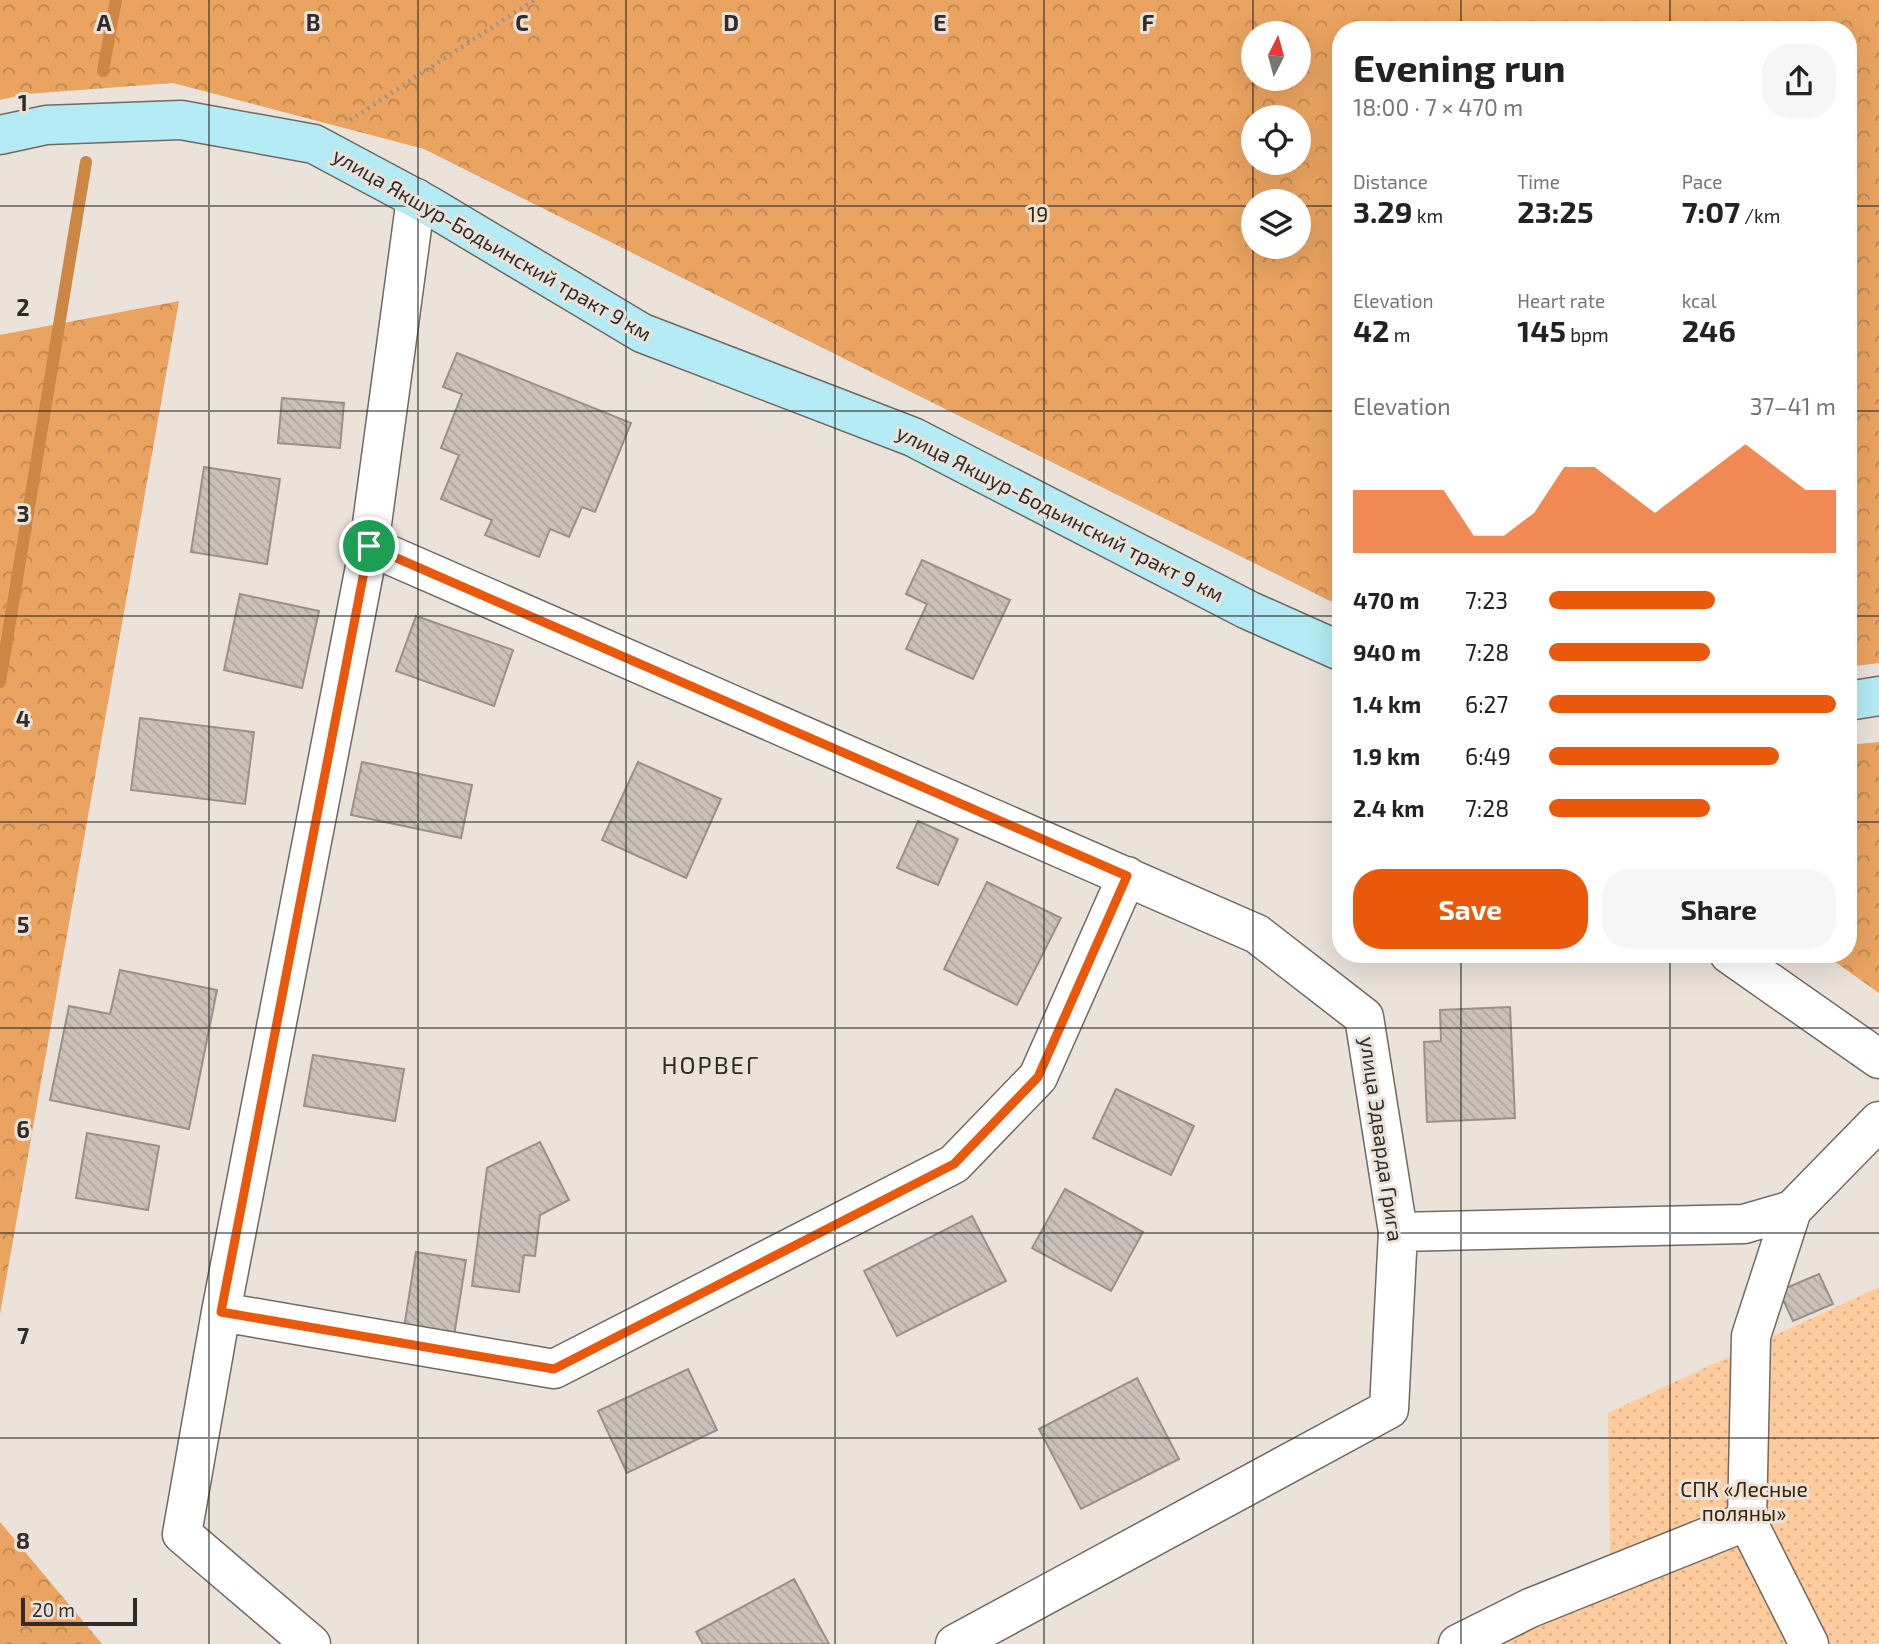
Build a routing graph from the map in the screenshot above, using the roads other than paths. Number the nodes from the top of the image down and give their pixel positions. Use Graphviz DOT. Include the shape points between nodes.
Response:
graph roads {
  1 [pos="0,135"];
  2 [pos="415,198"];
  3 [pos="369,546"];
  4 [pos="1332,647"];
  5 [pos="1879,696"];
  6 [pos="1857,700"];
  7 [pos="1127,876"];
  8 [pos="1742,963"];
  9 [pos="1879,1059"];
  10 [pos="1879,1121"];
  11 [pos="1792,1210"];
  12 [pos="1398,1232"];
  13 [pos="221,1312"];
  14 [pos="1747,1521"];
  15 [pos="311,1644"];
  16 [pos="955,1644"];
  17 [pos="1458,1644"];
  18 [pos="1810,1644"];
  1 -- 2 [label="street, улица Якшур-Бодьинский тракт 9 км" via="46,125 181,120 314,144"];
  2 -- 3 [label="street"];
  2 -- 4 [label="street, улица Якшур-Бодьинский тракт 9 км" via="642,333 914,437 1248,610"];
  3 -- 7 [label="street, улица Эдварда Грига"];
  3 -- 13 [label="street"];
  5 -- 6 [label="street"];
  7 -- 12 [label="street, улица Эдварда Грига" via="1257,934 1364,1017"];
  7 -- 13 [label="street" via="1038,1077 954,1164 554,1369"];
  8 -- 9 [label="street"];
  10 -- 11 [label="street"];
  11 -- 12 [label="street" via="1744,1224"];
  11 -- 14 [label="street" via="1751,1336"];
  12 -- 16 [label="street, улица Эдварда Грига" via="1389,1409"];
  13 -- 15 [label="street" via="181,1534"];
  14 -- 17 [label="street" via="1530,1608"];
  14 -- 18 [label="street"];
}
